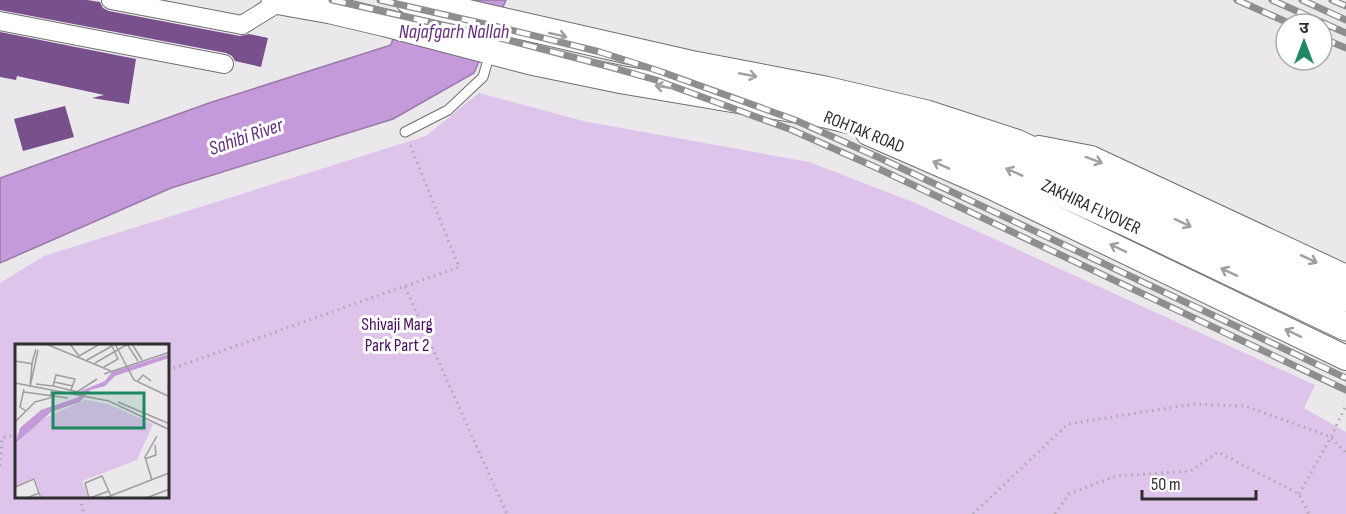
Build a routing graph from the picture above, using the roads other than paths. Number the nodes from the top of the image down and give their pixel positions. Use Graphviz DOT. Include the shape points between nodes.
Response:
graph roads {
  1 [pos="111,0"];
  2 [pos="409,0"];
  3 [pos="278,1"];
  4 [pos="0,21"];
  5 [pos="491,50"];
  6 [pos="224,64"];
  7 [pos="825,114"];
  8 [pos="405,132"];
  9 [pos="1016,143"];
  10 [pos="1346,277"];
  11 [pos="1289,286"];
  12 [pos="1346,298"];
  13 [pos="1346,327"];
  14 [pos="1346,358"];
  1 -- 3 [label="street" via="242,25"];
  2 -- 9 [label="main road, ROHTAK ROAD, one-way" via="689,64 847,95 927,114"];
  3 -- 5 [label="main road, ROHTAK ROAD" via="332,10"];
  4 -- 6 [label="street"];
  7 -- 5 [label="main road, ROHTAK ROAD, one-way" via="623,80"];
  5 -- 8 [label="lane" via="483,77 476,84 448,110"];
  11 -- 7 [label="main road, ZAKHIRA FLYOVER, one-way" via="1130,224 1006,168 919,137"];
  14 -- 7 [label="main road, ROHTAK ROAD, one-way" via="987,185"];
  9 -- 10 [label="main road, ROHTAK ROAD, one-way" via="1091,158"];
  9 -- 11 [label="main road, ZAKHIRA FLYOVER, one-way" via="1139,202"];
  11 -- 12 [label="main road, ZAKHIRA FLYOVER"];
  11 -- 13 [label="main road, ZAKHIRA FLYOVER"];
}
